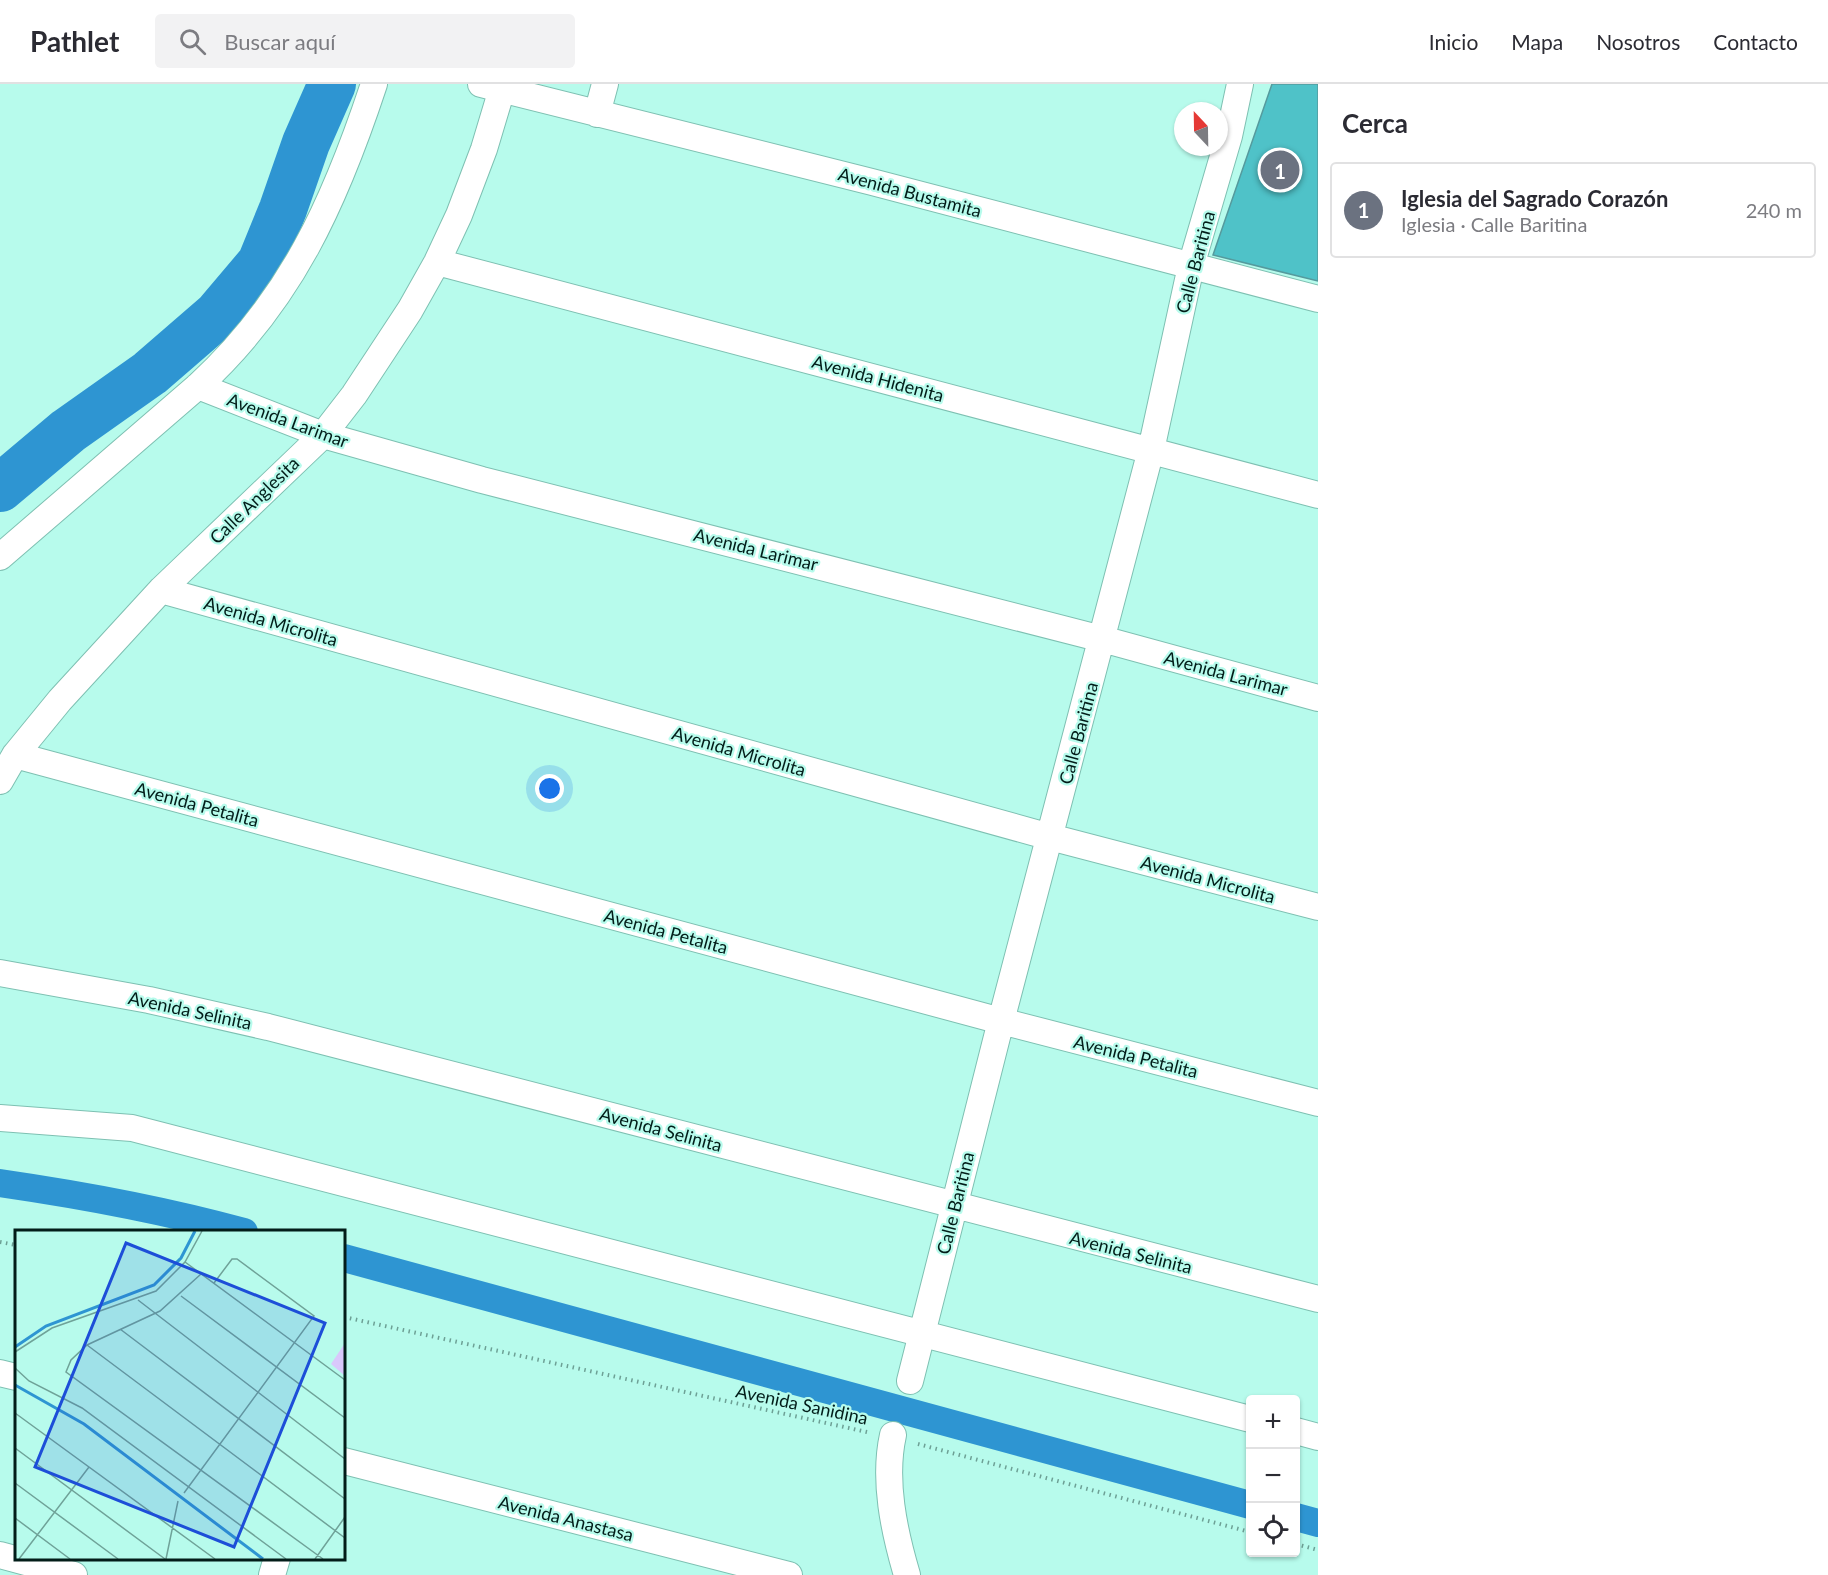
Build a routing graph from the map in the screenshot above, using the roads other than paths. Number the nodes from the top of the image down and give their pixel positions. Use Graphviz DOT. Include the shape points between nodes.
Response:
graph roads {
  1 [pos="374,84"];
  2 [pos="605,84"];
  3 [pos="1240,84"];
  4 [pos="491,86"];
  5 [pos="597,114"];
  6 [pos="437,262"];
  7 [pos="1191,266"];
  8 [pos="1318,299"];
  9 [pos="198,386"];
  10 [pos="322,435"];
  11 [pos="1151,450"];
  12 [pos="1318,495"];
  13 [pos="0,557"];
  14 [pos="161,590"];
  15 [pos="1102,639"];
  16 [pos="1318,698"];
  17 [pos="15,755"];
  18 [pos="0,781"];
  19 [pos="1050,837"];
  20 [pos="1318,907"];
  21 [pos="0,973"];
  22 [pos="1001,1021"];
  23 [pos="1318,1103"];
  24 [pos="0,1118"];
  25 [pos="955,1206"];
  26 [pos="1318,1299"];
  27 [pos="922,1334"];
  28 [pos="0,1373"];
  29 [pos="15,1377"];
  30 [pos="910,1381"];
  31 [pos="1246,1418"];
  32 [pos="1300,1432"];
  33 [pos="893,1436"];
  34 [pos="1318,1437"];
  35 [pos="345,1461"];
  36 [pos="0,1555"];
  37 [pos="15,1559"];
  38 [pos="18,1560"];
  39 [pos="276,1560"];
  40 [pos="74,1575"];
  41 [pos="272,1575"];
  42 [pos="789,1575"];
  43 [pos="907,1575"];
  1 -- 9 [label="street" via="334,193 292,274 228,359"];
  2 -- 5 [label="street"];
  3 -- 7 [label="street, Calle Baritina"];
  4 -- 5 [label="street, Avenida Bustamita"];
  4 -- 6 [label="street, Calle Anglesita" via="484,149"];
  5 -- 7 [label="street, Avenida Bustamita"];
  6 -- 10 [label="street, Calle Anglesita" via="382,354"];
  6 -- 11 [label="street, Avenida Hidenita"];
  7 -- 8 [label="street, Avenida Bustamita"];
  7 -- 11 [label="street, Calle Baritina"];
  9 -- 10 [label="street, Avenida Larimar"];
  9 -- 13 [label="street"];
  10 -- 14 [label="street, Calle Anglesita"];
  10 -- 15 [label="street, Avenida Larimar" via="482,480"];
  11 -- 12 [label="street, Avenida Hidenita"];
  11 -- 15 [label="street, Calle Baritina"];
  14 -- 17 [label="street, Calle Anglesita"];
  14 -- 19 [label="street, Avenida Microlita"];
  15 -- 16 [label="street, Avenida Larimar"];
  15 -- 19 [label="street, Calle Baritina"];
  17 -- 18 [label="street, Calle Anglesita"];
  17 -- 22 [label="street, Avenida Petalita"];
  19 -- 20 [label="street, Avenida Microlita"];
  19 -- 22 [label="street, Calle Baritina"];
  21 -- 25 [label="street, Avenida Selinita" via="268,1027"];
  22 -- 23 [label="street, Avenida Petalita"];
  22 -- 25 [label="street, Calle Baritina"];
  24 -- 27 [label="street" via="132,1128"];
  25 -- 26 [label="street, Avenida Selinita"];
  25 -- 27 [label="street, Calle Baritina"];
  27 -- 30 [label="street, Calle Baritina"];
  27 -- 31 [label="street"];
  28 -- 29 [label="street"];
  32 -- 34 [label="street"];
  33 -- 43 [label="street" via="889,1475"];
  35 -- 42 [label="street, Avenida Anastasa"];
  36 -- 37 [label="street"];
  38 -- 40 [label="street"];
  39 -- 41 [label="street"];
}
